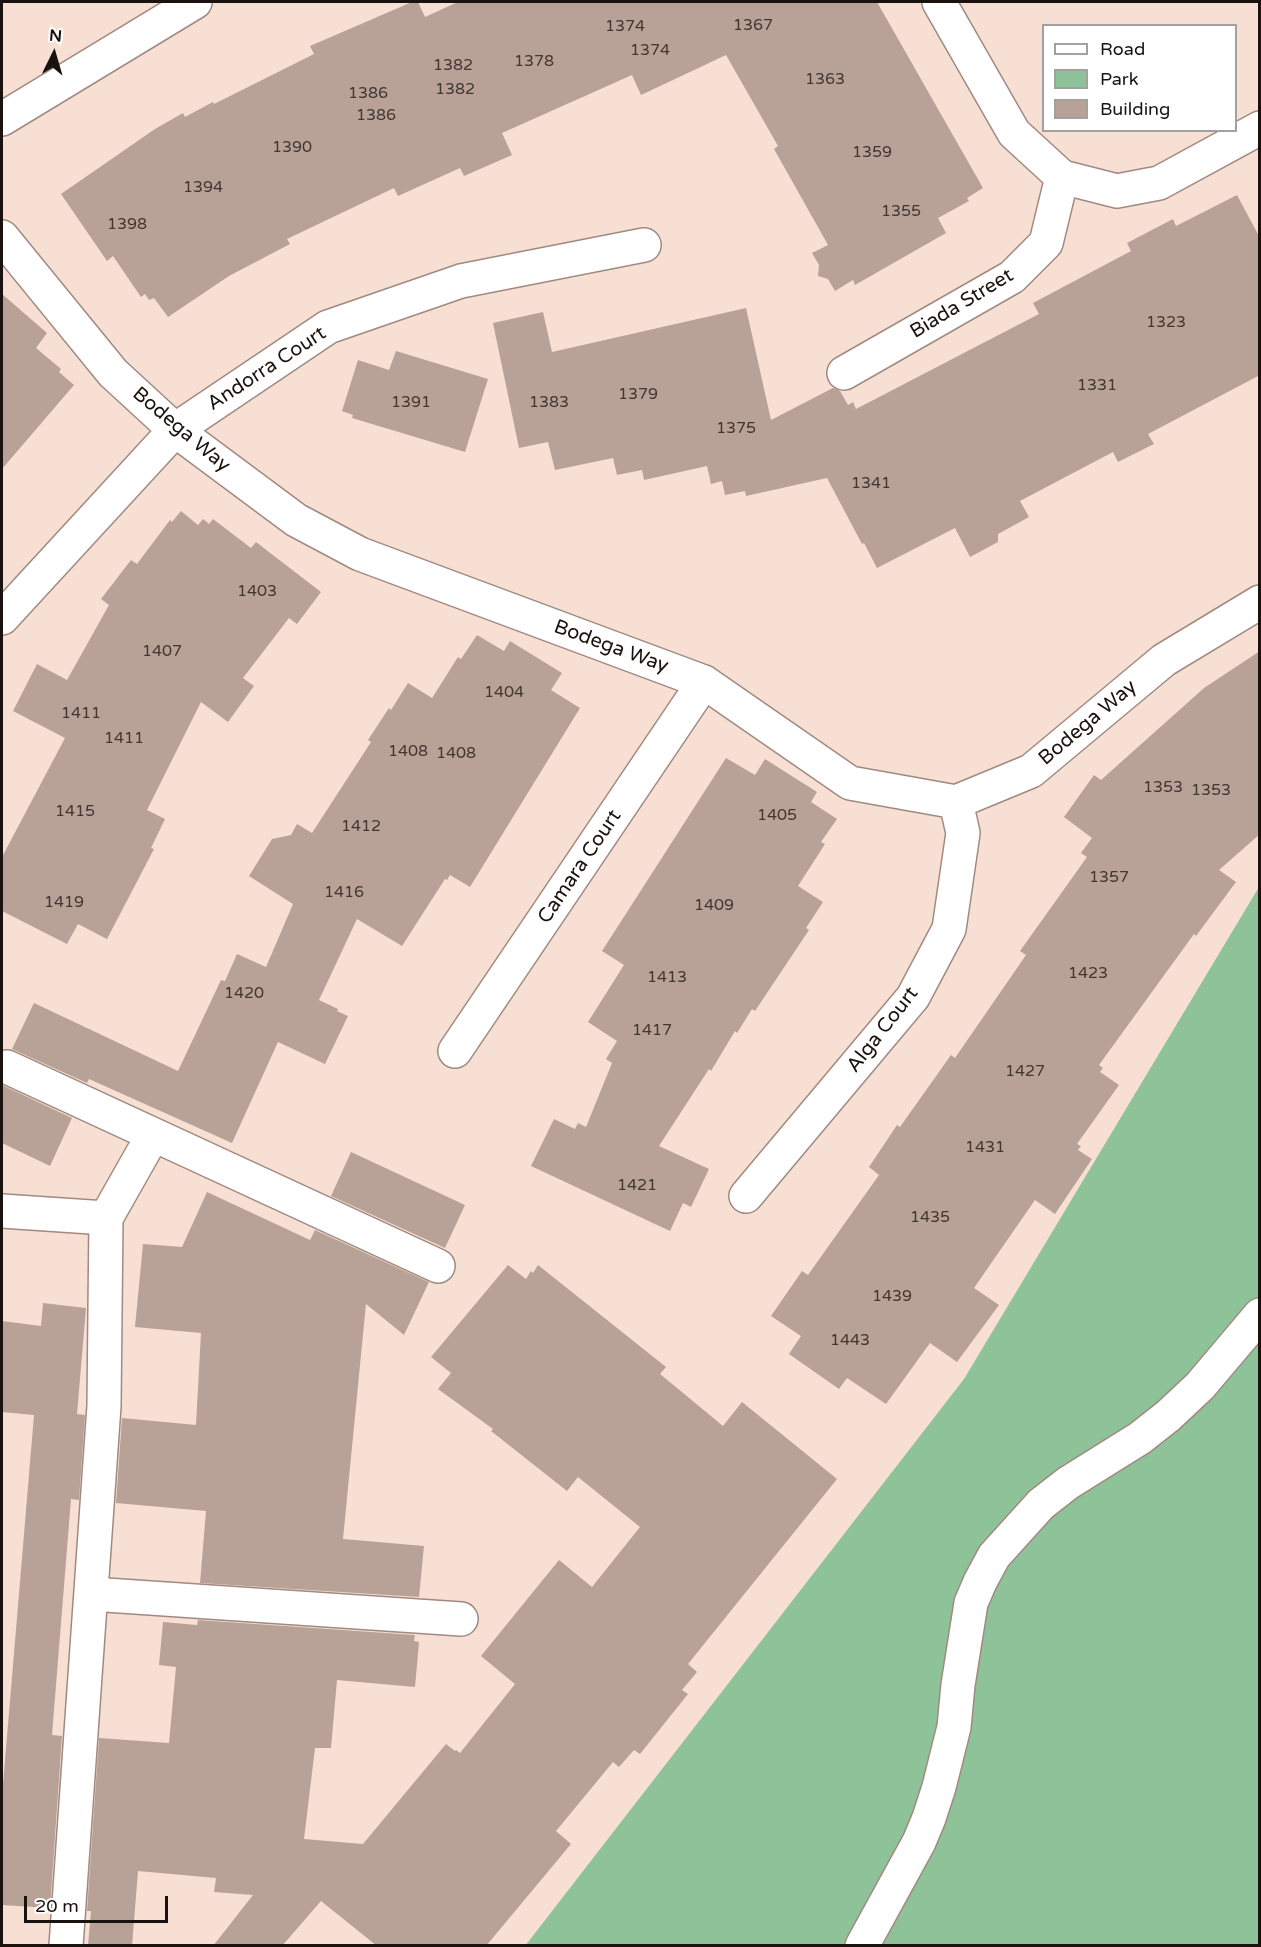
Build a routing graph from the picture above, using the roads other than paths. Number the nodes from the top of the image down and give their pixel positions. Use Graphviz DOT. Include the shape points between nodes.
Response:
graph roads {
  1 [pos="195,2"];
  2 [pos="939,2"];
  3 [pos="2,119"];
  4 [pos="1260,128"];
  5 [pos="1062,177"];
  6 [pos="2,237"];
  7 [pos="644,245"];
  8 [pos="844,373"];
  9 [pos="175,430"];
  10 [pos="1260,602"];
  11 [pos="2,618"];
  12 [pos="704,682"];
  13 [pos="956,802"];
  14 [pos="455,1051"];
  15 [pos="7,1067"];
  16 [pos="153,1135"];
  17 [pos="746,1196"];
  18 [pos="2,1211"];
  19 [pos="106,1218"];
  20 [pos="438,1266"];
  21 [pos="1260,1316"];
  22 [pos="91,1594"];
  23 [pos="461,1619"];
  24 [pos="66,1946"];
  25 [pos="862,1946"];
  1 -- 3 [label="street"];
  2 -- 5 [label="street" via="1014,133"];
  4 -- 5 [label="street" via="1159,183 1117,191"];
  5 -- 8 [label="street, Biada Street" via="1046,243 1012,277"];
  6 -- 9 [label="street, Bodega Way" via="113,373"];
  7 -- 9 [label="street, Andorra Court" via="461,281 328,327"];
  9 -- 11 [label="street, Andorra Court"];
  9 -- 12 [label="street, Bodega Way" via="296,520 360,554"];
  10 -- 13 [label="street, Bodega Way" via="1164,660 1031,771"];
  12 -- 13 [label="street, Bodega Way" via="850,783"];
  12 -- 14 [label="street, Camara Court"];
  13 -- 17 [label="street, Alga Court" via="963,833 949,929 944,939 913,997"];
  15 -- 16 [label="street"];
  16 -- 19 [label="street"];
  16 -- 20 [label="street"];
  18 -- 19 [label="street"];
  19 -- 22 [label="street" via="104,1406"];
  21 -- 25 [label="street" via="1200,1386 1168,1416 1041,1504 994,1557 971,1603 954,1727 929,1818 920,1842"];
  22 -- 23 [label="street"];
  22 -- 24 [label="street"];
}
